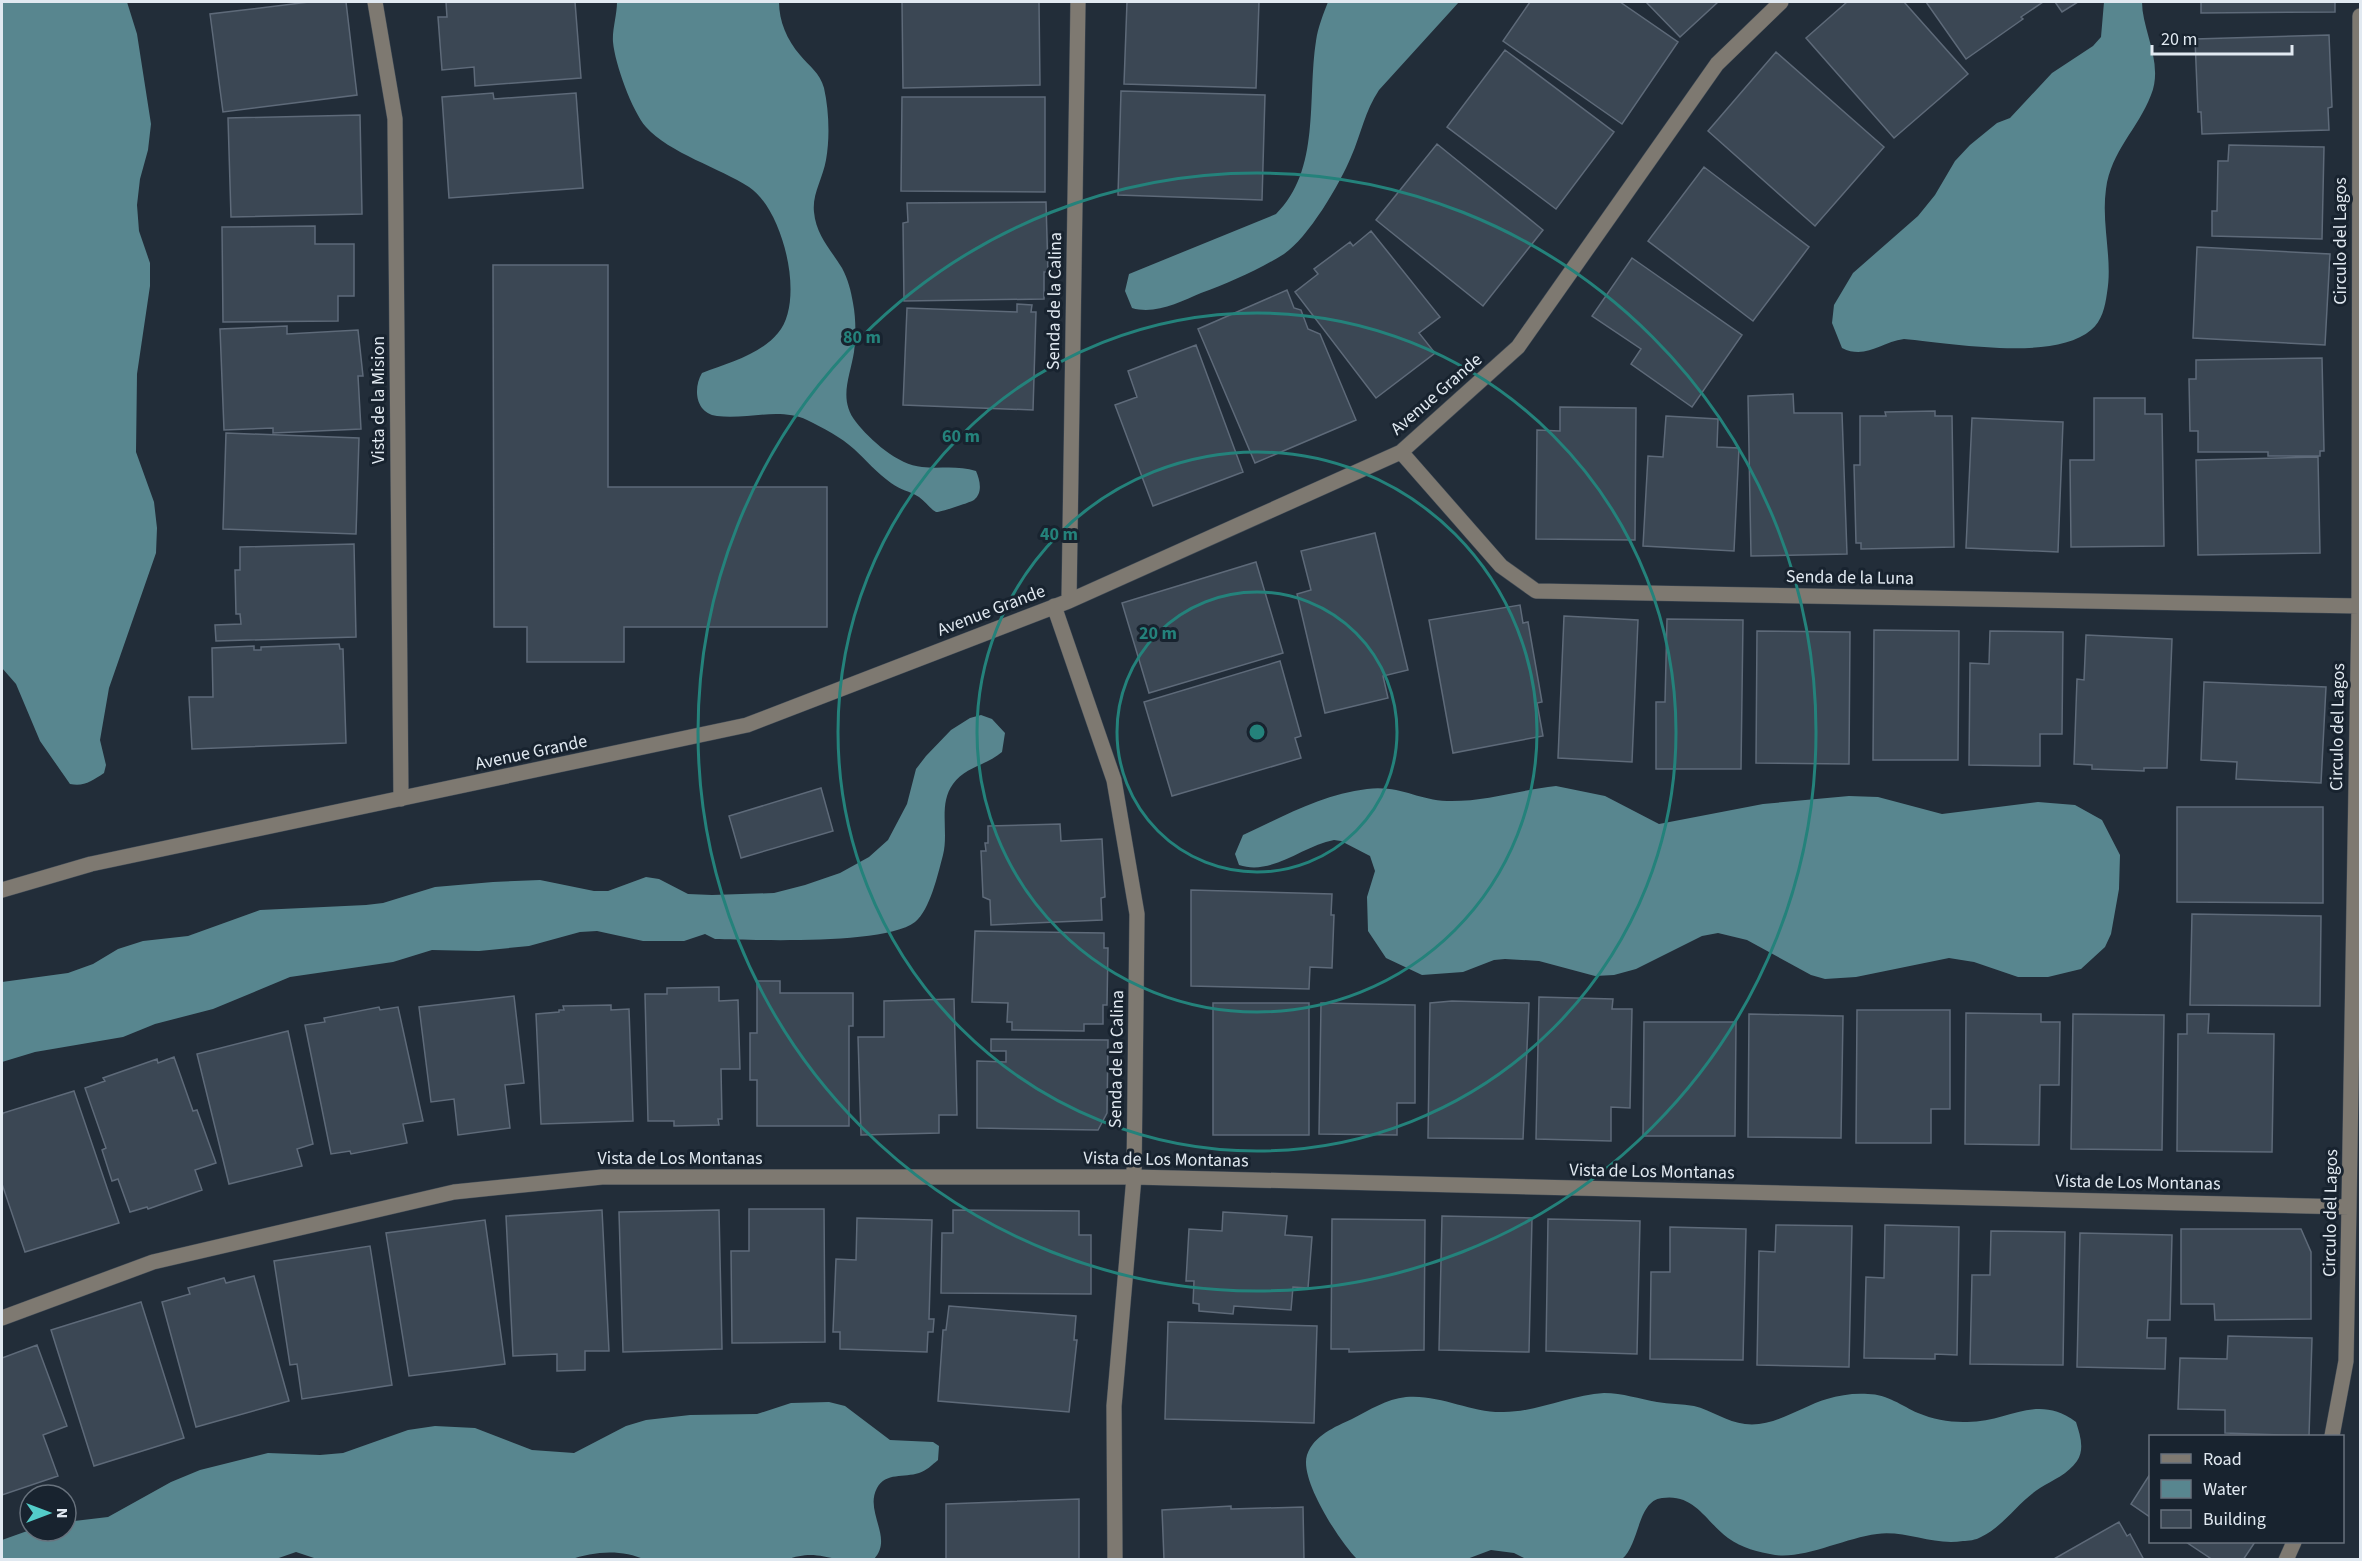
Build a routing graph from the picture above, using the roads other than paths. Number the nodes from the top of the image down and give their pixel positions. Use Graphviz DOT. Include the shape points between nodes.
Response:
graph roads {
  1 [pos="375,2"];
  2 [pos="1078,2"];
  3 [pos="1781,2"];
  4 [pos="2361,16"];
  5 [pos="1401,452"];
  6 [pos="1062,603"];
  7 [pos="2359,606"];
  8 [pos="401,800"];
  9 [pos="2,890"];
  10 [pos="1134,1177"];
  11 [pos="2349,1207"];
  12 [pos="2,1318"];
  13 [pos="2332,1435"];
  14 [pos="2294,1543"];
  15 [pos="1115,1560"];
  16 [pos="2286,1560"];
  1 -- 8 [label="street, Vista de la Mision" via="395,119"];
  2 -- 6 [label="street, Senda de la Calina"];
  3 -- 5 [label="street, Avenue Grande" via="1717,64 1518,347"];
  4 -- 7 [label="street, Circulo del Lagos"];
  5 -- 6 [label="street, Avenue Grande"];
  5 -- 7 [label="street, Senda de la Luna" via="1501,566 1536,591"];
  6 -- 8 [label="street, Avenue Grande" via="747,725"];
  6 -- 10 [label="street, Senda de la Calina" via="1114,780 1137,914"];
  7 -- 11 [label="street, Circulo del Lagos"];
  8 -- 9 [label="street, Avenue Grande" via="91,864"];
  10 -- 11 [label="street, Vista de Los Montanas"];
  10 -- 12 [label="street, Vista de Los Montanas" via="602,1177 454,1192 153,1262"];
  10 -- 15 [label="street, Senda de la Calina" via="1114,1406"];
  11 -- 13 [label="street, Circulo del Lagos" via="2346,1361"];
  14 -- 16 [label="street"];
}
